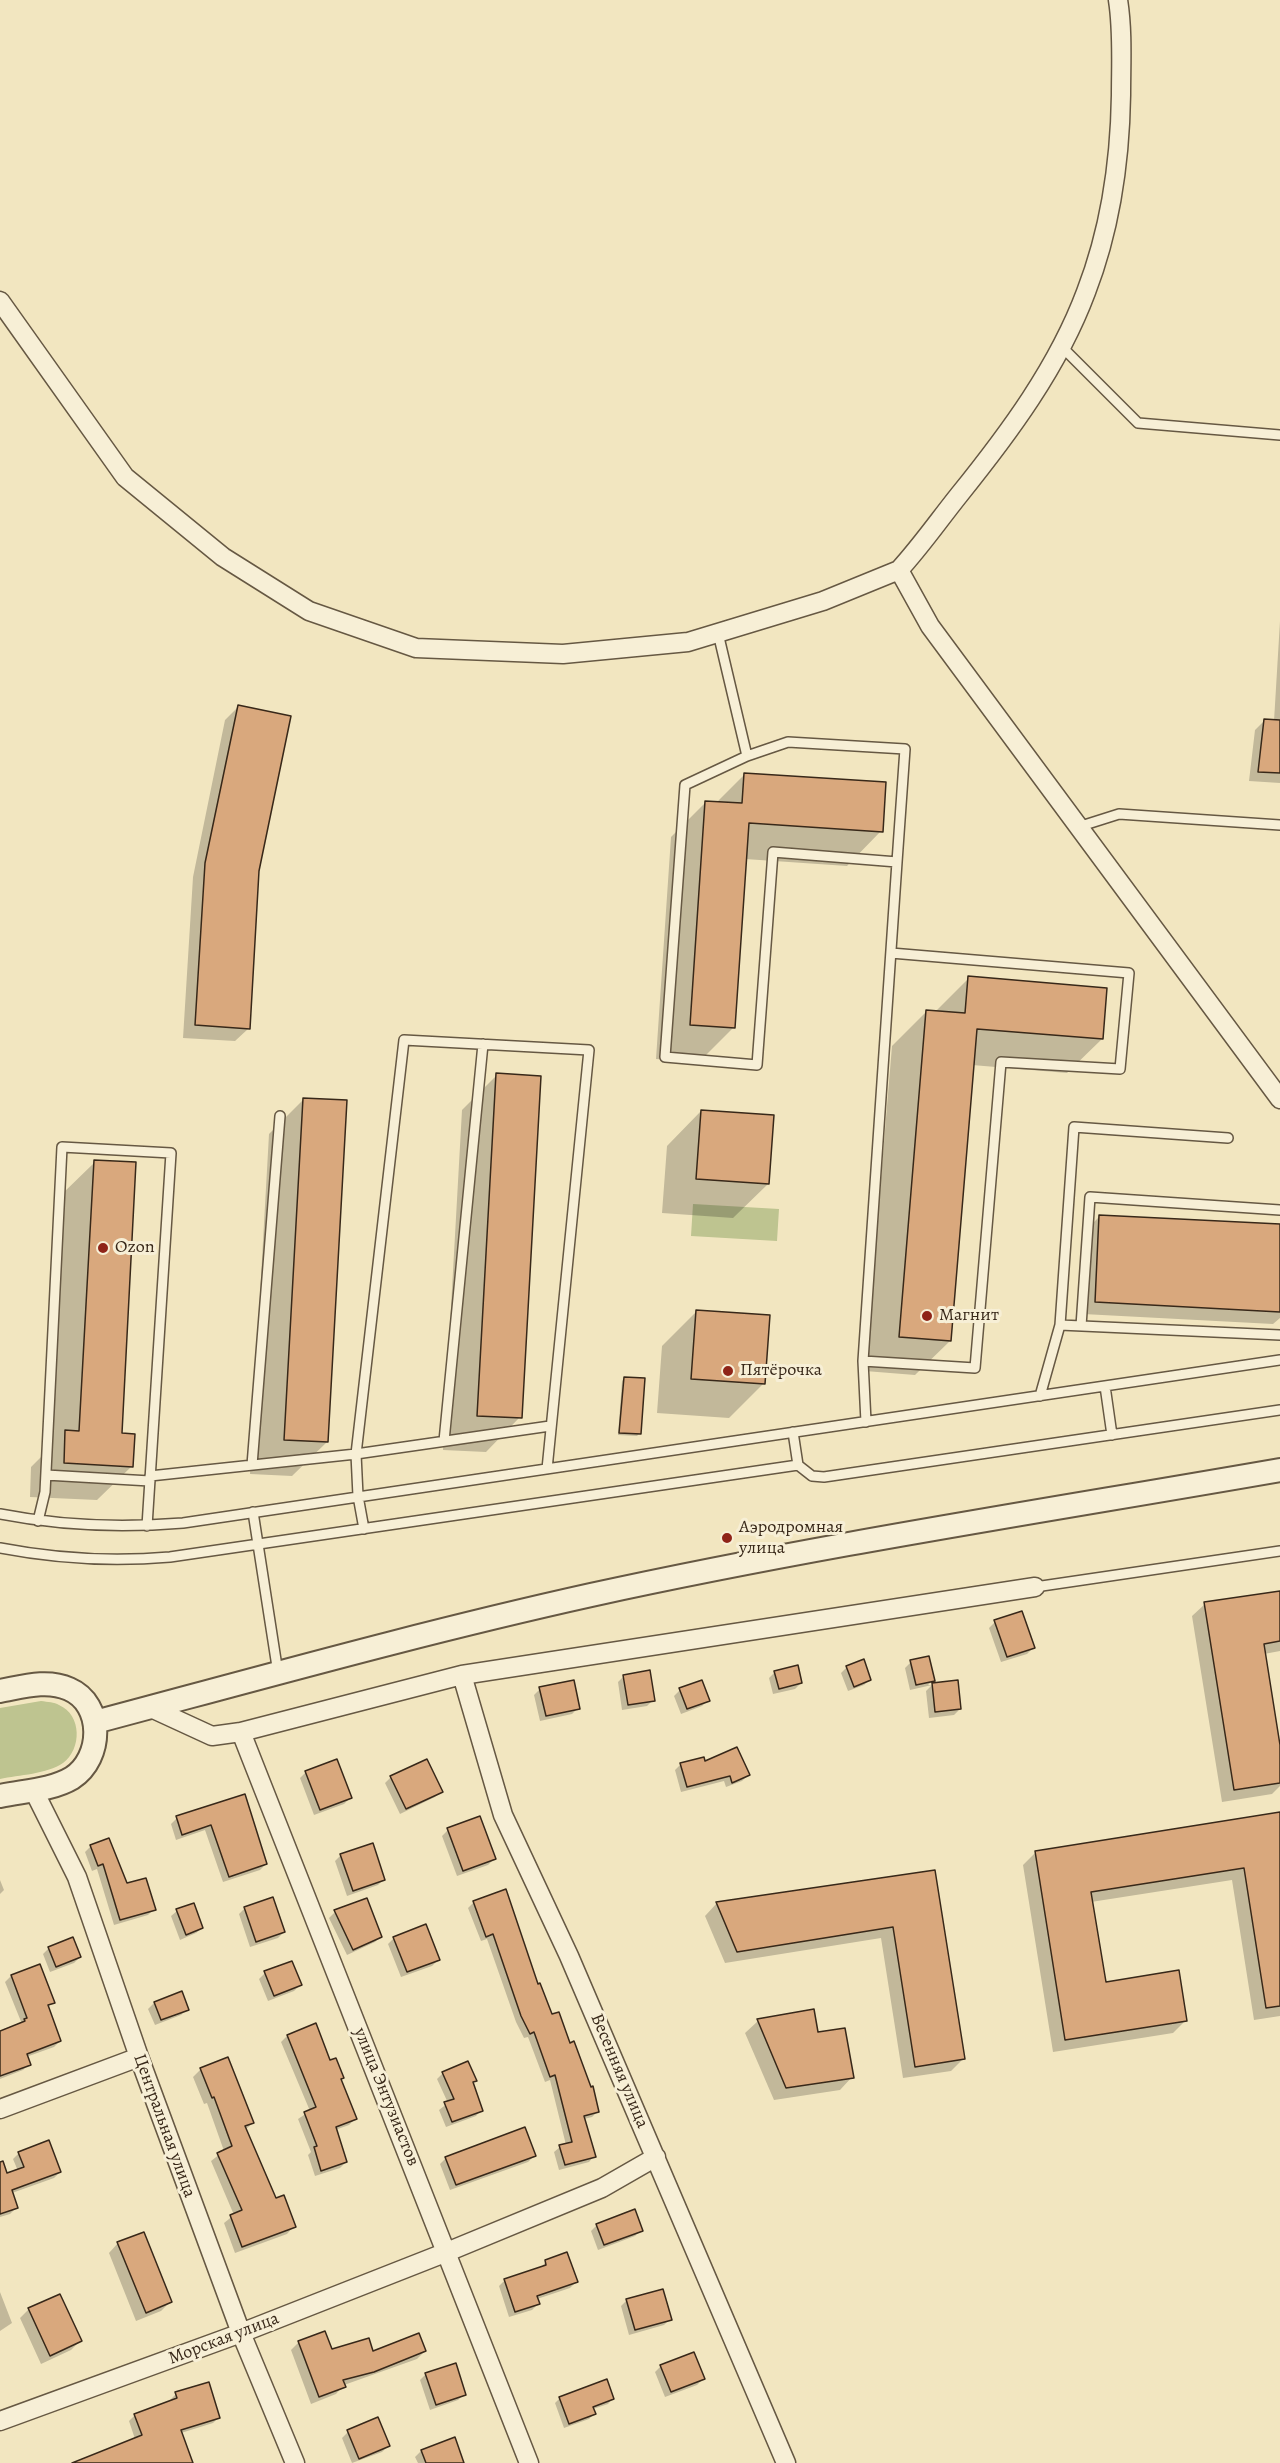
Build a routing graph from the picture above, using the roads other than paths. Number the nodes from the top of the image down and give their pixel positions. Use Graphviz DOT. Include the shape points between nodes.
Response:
graph roads {
  1 [pos="1118,0"];
  2 [pos="0,301"];
  3 [pos="1060,345"];
  4 [pos="1280,435"];
  5 [pos="899,570"];
  6 [pos="718,633"];
  7 [pos="747,756"];
  8 [pos="1280,825"];
  9 [pos="1078,827"];
  10 [pos="897,862"];
  11 [pos="891,952"];
  12 [pos="483,1044"];
  13 [pos="1280,1099"];
  14 [pos="280,1116"];
  15 [pos="1228,1138"];
  16 [pos="1280,1210"];
  17 [pos="1060,1325"];
  18 [pos="1081,1326"];
  19 [pos="1280,1335"];
  20 [pos="1280,1360"];
  21 [pos="862,1361"];
  22 [pos="1105,1386"];
  23 [pos="1040,1396"];
  24 [pos="1280,1410"];
  25 [pos="866,1422"];
  26 [pos="550,1426"];
  27 [pos="793,1432"];
  28 [pos="1112,1435"];
  29 [pos="444,1441"];
  30 [pos="356,1454"];
  31 [pos="252,1465"];
  32 [pos="798,1465"];
  33 [pos="547,1468"];
  34 [pos="1280,1470"];
  35 [pos="46,1475"];
  36 [pos="150,1479"];
  37 [pos="358,1496"];
  38 [pos="253,1512"];
  39 [pos="0,1514"];
  40 [pos="38,1521"];
  41 [pos="147,1526"];
  42 [pos="364,1529"];
  43 [pos="258,1545"];
  44 [pos="0,1548"];
  45 [pos="1280,1551"];
  46 [pos="1035,1587"];
  47 [pos="278,1673"];
  48 [pos="462,1675"];
  49 [pos="0,1691"];
  50 [pos="149,1707"];
  51 [pos="95,1722"];
  52 [pos="241,1732"];
  53 [pos="33,1789"];
  54 [pos="0,1796"];
  55 [pos="139,2057"];
  56 [pos="0,2109"];
  57 [pos="656,2157"];
  58 [pos="447,2252"];
  59 [pos="241,2333"];
  60 [pos="0,2421"];
  61 [pos="295,2463"];
  62 [pos="529,2463"];
  63 [pos="786,2463"];
  1 -- 3 [label="street" via="1120,143 1109,210 1087,291"];
  2 -- 6 [label="street" via="125,477 223,557 309,611 416,648 563,654 688,642"];
  3 -- 4 [label="lane" via="1138,423"];
  3 -- 5 [label="street" via="1033,396"];
  5 -- 6 [label="street" via="823,601"];
  5 -- 9 [label="street" via="930,626"];
  6 -- 7 [label="lane"];
  7 -- 10 [label="lane" via="788,742 905,749"];
  7 -- 10 [label="lane" via="685,785 664,1057 757,1065 773,852"];
  8 -- 9 [label="lane" via="1119,814"];
  9 -- 13 [label="street"];
  10 -- 11 [label="lane"];
  11 -- 21 [label="lane"];
  11 -- 21 [label="lane" via="1129,973 1120,1069 1001,1062 975,1368"];
  12 -- 26 [label="lane" via="589,1050"];
  12 -- 29 [label="lane"];
  12 -- 30 [label="lane" via="404,1040"];
  14 -- 31 [label="lane"];
  15 -- 17 [label="lane" via="1074,1127"];
  16 -- 18 [label="lane" via="1090,1197"];
  17 -- 18 [label="lane"];
  17 -- 23 [label="lane"];
  18 -- 19 [label="lane"];
  20 -- 22 [label="lane"];
  21 -- 25 [label="lane"];
  22 -- 23 [label="lane"];
  22 -- 28 [label="lane"];
  23 -- 25 [label="lane"];
  24 -- 28 [label="lane"];
  25 -- 27 [label="lane"];
  26 -- 29 [label="lane"];
  26 -- 33 [label="lane"];
  27 -- 32 [label="lane"];
  27 -- 33 [label="lane"];
  28 -- 32 [label="lane" via="824,1477 812,1476"];
  29 -- 30 [label="lane"];
  30 -- 31 [label="lane"];
  30 -- 37 [label="lane"];
  31 -- 36 [label="lane"];
  32 -- 42 [label="lane"];
  33 -- 37 [label="lane"];
  34 -- 47 [label="street" via="723,1568 444,1629"];
  35 -- 36 [label="lane"];
  35 -- 36 [label="lane" via="62,1147 171,1154"];
  35 -- 40 [label="lane"];
  36 -- 41 [label="lane"];
  37 -- 38 [label="lane"];
  37 -- 42 [label="lane"];
  38 -- 41 [label="lane"];
  38 -- 43 [label="lane"];
  39 -- 40 [label="lane"];
  40 -- 41 [label="lane"];
  42 -- 43 [label="lane"];
  43 -- 44 [label="lane" via="113,1560"];
  43 -- 47 [label="lane"];
  45 -- 46 [label="lane"];
  46 -- 48 [label="street"];
  47 -- 50 [label="street"];
  48 -- 52 [label="street"];
  48 -- 57 [label="street, Весенняя улица" via="504,1815"];
  49 -- 51 [label="street" via="50,1684 68,1689 83,1699"];
  50 -- 51 [label="street"];
  50 -- 52 [label="street" via="212,1736"];
  51 -- 53 [label="street" via="95,1742 83,1767 63,1782"];
  52 -- 58 [label="street, улица Энтузиастов"];
  53 -- 54 [label="street"];
  53 -- 55 [label="street, Центральная улица" via="77,1877"];
  55 -- 56 [label="street"];
  55 -- 59 [label="street, Центральная улица"];
  57 -- 58 [label="street, Морская улица" via="602,2188"];
  57 -- 63 [label="street, Весенняя улица"];
  58 -- 59 [label="street, Морская улица"];
  58 -- 62 [label="street, улица Энтузиастов"];
  59 -- 60 [label="street, Морская улица"];
  59 -- 61 [label="street, Центральная улица"];
}
